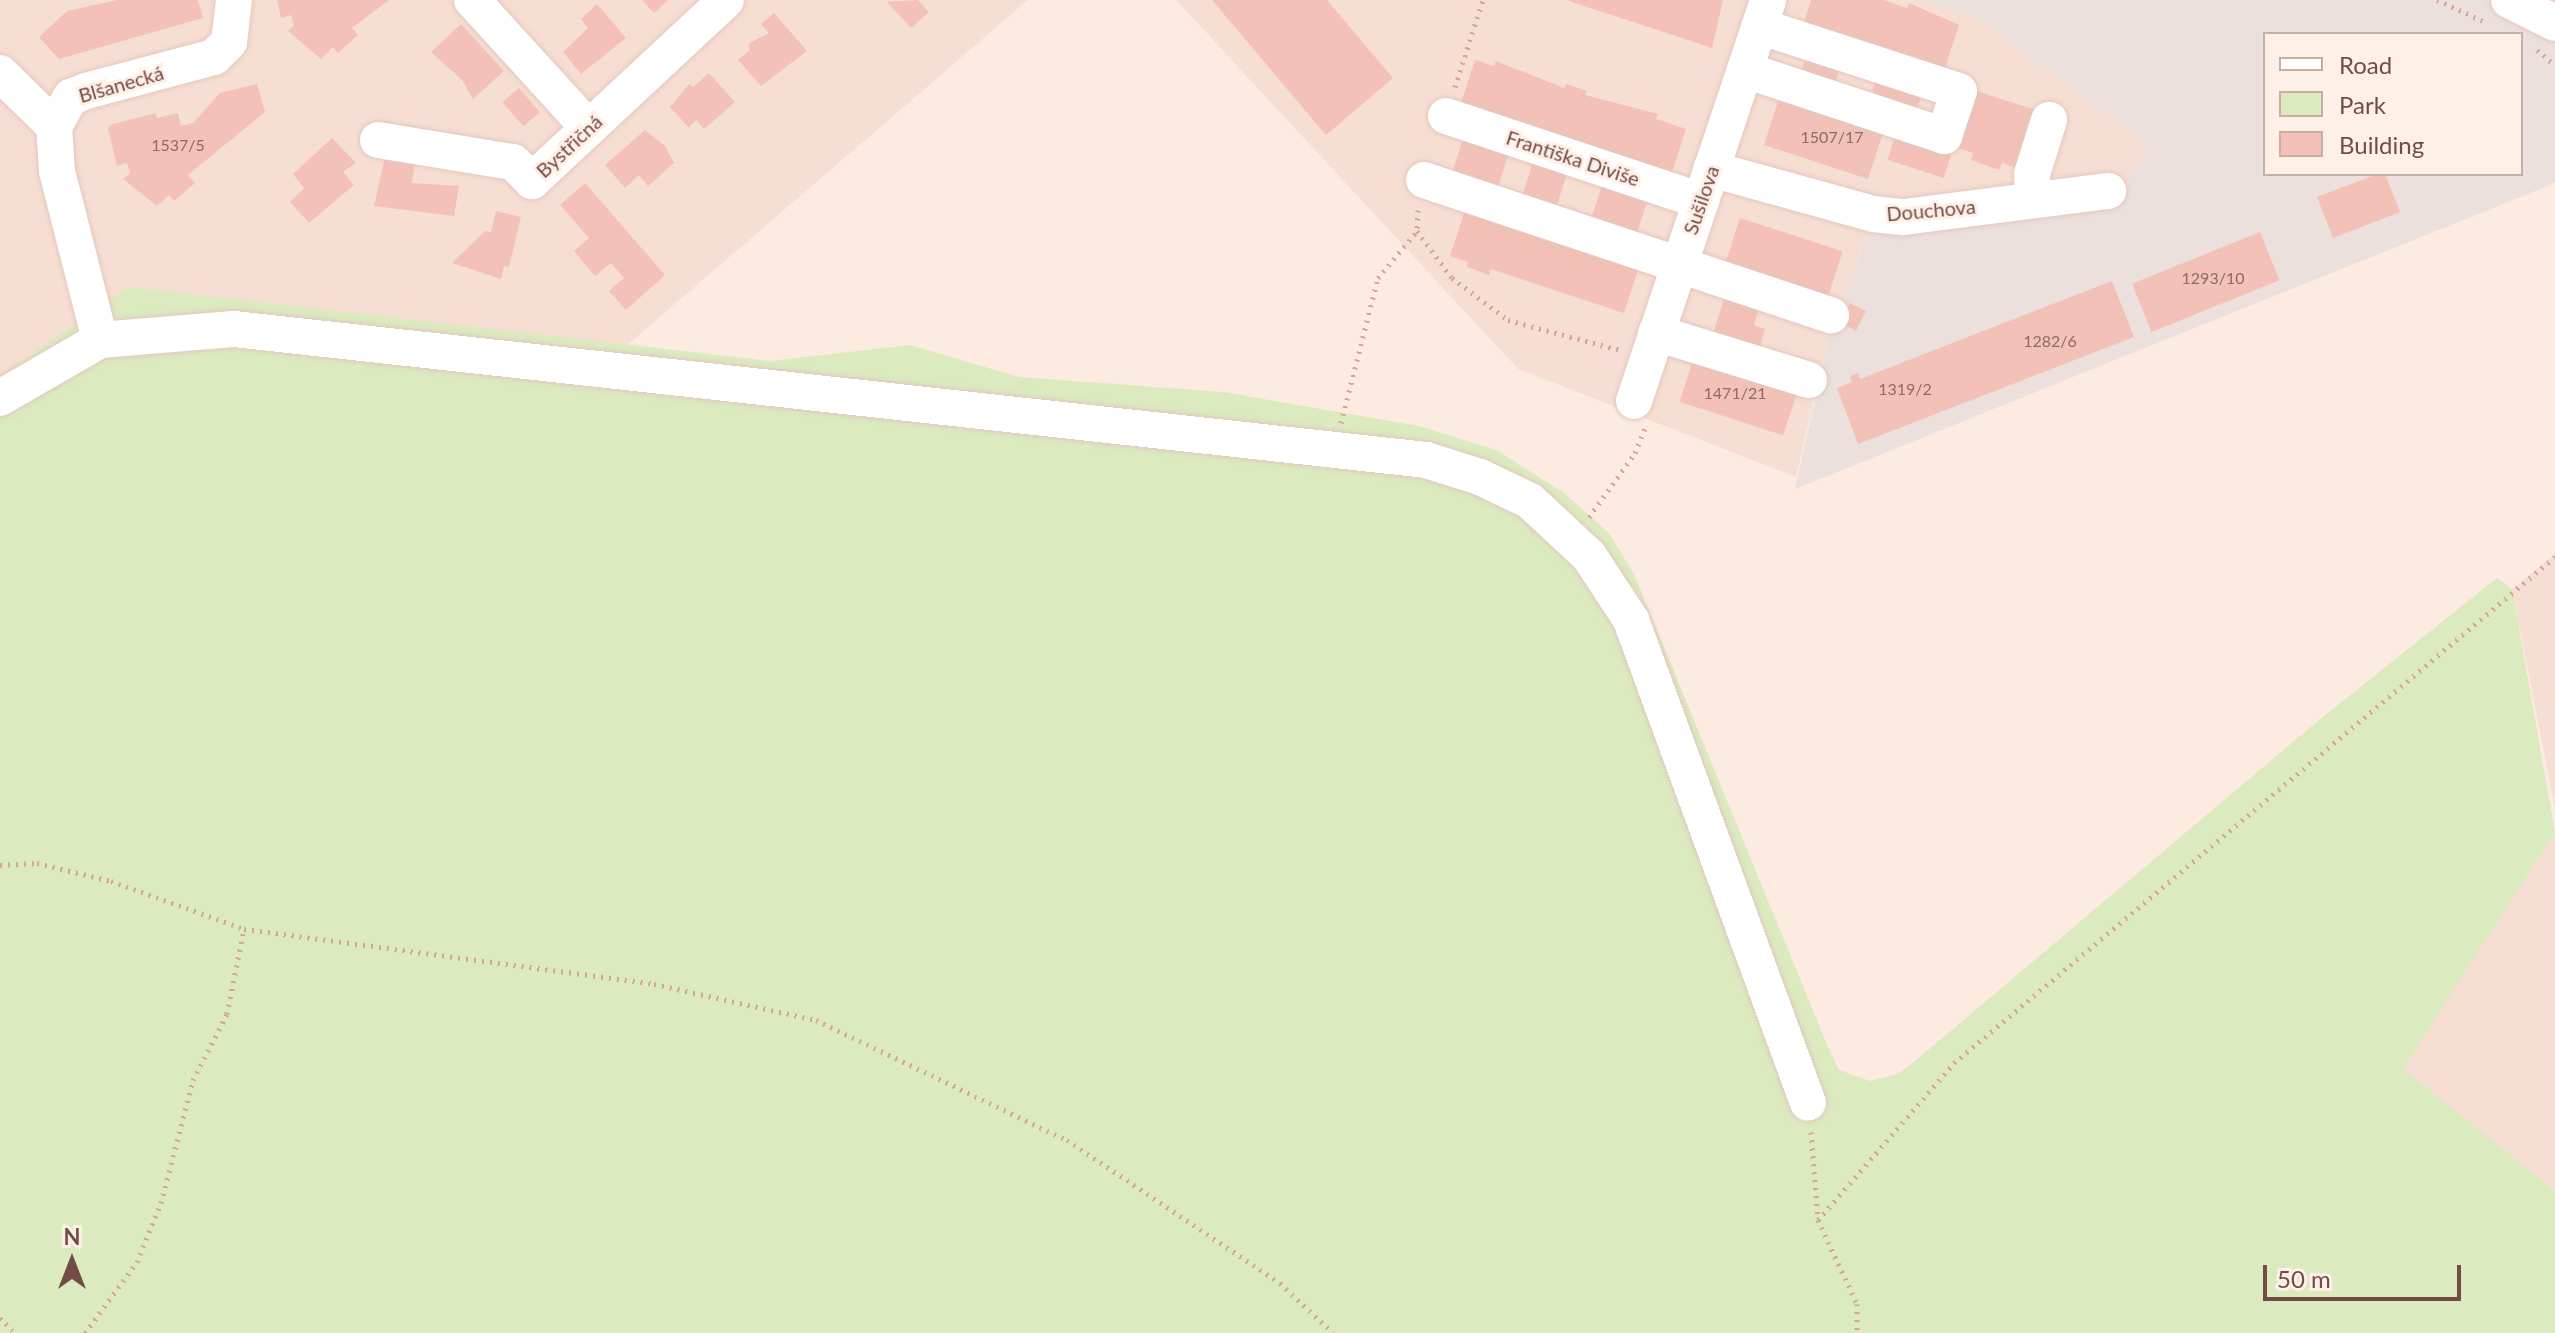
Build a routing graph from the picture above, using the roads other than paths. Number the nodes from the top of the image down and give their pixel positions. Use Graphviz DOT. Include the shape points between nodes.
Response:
graph roads {
  1 [pos="234,0"];
  2 [pos="472,0"];
  3 [pos="726,0"];
  4 [pos="2509,0"];
  5 [pos="1764,7"];
  6 [pos="2555,23"];
  7 [pos="1745,70"];
  8 [pos="0,73"];
  9 [pos="1446,116"];
  10 [pos="2049,120"];
  11 [pos="54,126"];
  12 [pos="589,128"];
  13 [pos="378,140"];
  14 [pos="1424,180"];
  15 [pos="1706,185"];
  16 [pos="2108,191"];
  17 [pos="2033,200"];
  18 [pos="1680,263"];
  19 [pos="1831,315"];
  20 [pos="100,340"];
  21 [pos="1652,345"];
  22 [pos="1809,380"];
  23 [pos="0,398"];
  24 [pos="1634,401"];
  25 [pos="1808,1103"];
  1 -- 11 [label="street, Blšanecká" via="229,42 214,57 71,97"];
  2 -- 12 [label="street"];
  3 -- 12 [label="street, Bystřičná"];
  4 -- 6 [label="street"];
  5 -- 7 [label="street, Sušilova"];
  5 -- 7 [label="street" via="1959,91 1944,136"];
  7 -- 15 [label="street, Sušilova"];
  8 -- 11 [label="street"];
  9 -- 15 [label="street, Františka Diviše"];
  10 -- 17 [label="street" via="2032,174"];
  11 -- 20 [label="street" via="57,171"];
  12 -- 13 [label="street, Bystřičná" via="532,181 513,162"];
  14 -- 18 [label="street"];
  15 -- 17 [label="street, Douchova" via="1904,217"];
  15 -- 18 [label="street, Sušilova"];
  16 -- 17 [label="street, Douchova"];
  18 -- 19 [label="street"];
  18 -- 21 [label="street, Sušilova"];
  20 -- 23 [label="street"];
  20 -- 25 [label="street" via="234,329 1426,460 1480,477 1530,501 1589,556 1631,620"];
  21 -- 22 [label="street"];
  21 -- 24 [label="street, Sušilova"];
}
